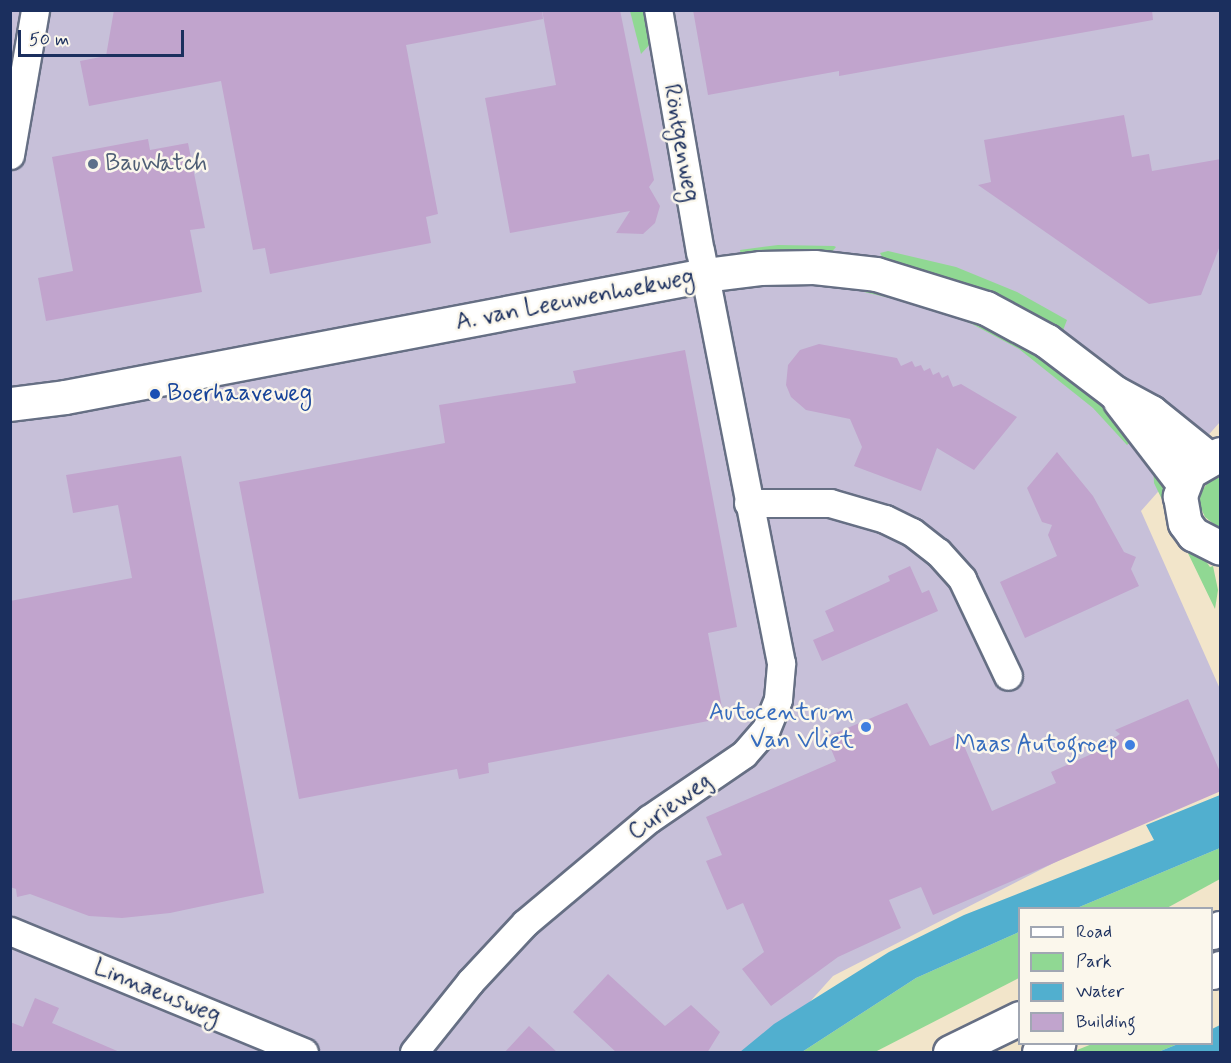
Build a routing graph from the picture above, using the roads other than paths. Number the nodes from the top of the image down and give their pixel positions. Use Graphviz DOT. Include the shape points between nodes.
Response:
graph roads {
  1 [pos="35,10"];
  2 [pos="658,10"];
  3 [pos="10,155"];
  4 [pos="705,275"];
  5 [pos="1114,393"];
  6 [pos="10,404"];
  7 [pos="1214,456"];
  8 [pos="1183,483"];
  9 [pos="748,502"];
  10 [pos="1219,551"];
  11 [pos="1008,676"];
  12 [pos="10,931"];
  13 [pos="1018,1019"];
  14 [pos="1056,1045"];
  15 [pos="304,1053"];
  16 [pos="414,1053"];
  17 [pos="950,1053"];
  18 [pos="1039,1053"];
  1 -- 3 [label="street"];
  2 -- 4 [label="street, Röntgenweg"];
  4 -- 5 [label="street, A. van Leeuwenhoekweg" via="814,267 876,274 921,285 1017,323"];
  4 -- 6 [label="street, A. van Leeuwenhoekweg" via="65,397"];
  4 -- 9 [label="street, Curieweg"];
  5 -- 7 [label="street, A. van Leeuwenhoekweg" via="1151,412"];
  5 -- 8 [label="street, A. van Leeuwenhoekweg"];
  7 -- 8 [label="street" via="1189,472"];
  8 -- 10 [label="street" via="1180,496 1185,523 1193,534"];
  9 -- 11 [label="street" via="830,503 885,519 912,532 938,552 962,579"];
  9 -- 16 [label="street, Curieweg" via="781,663 778,699 766,729 744,754 649,819 525,923 470,982"];
  12 -- 15 [label="street, Linnaeusweg"];
  13 -- 17 [label="street"];
  14 -- 18 [label="street"];
}
